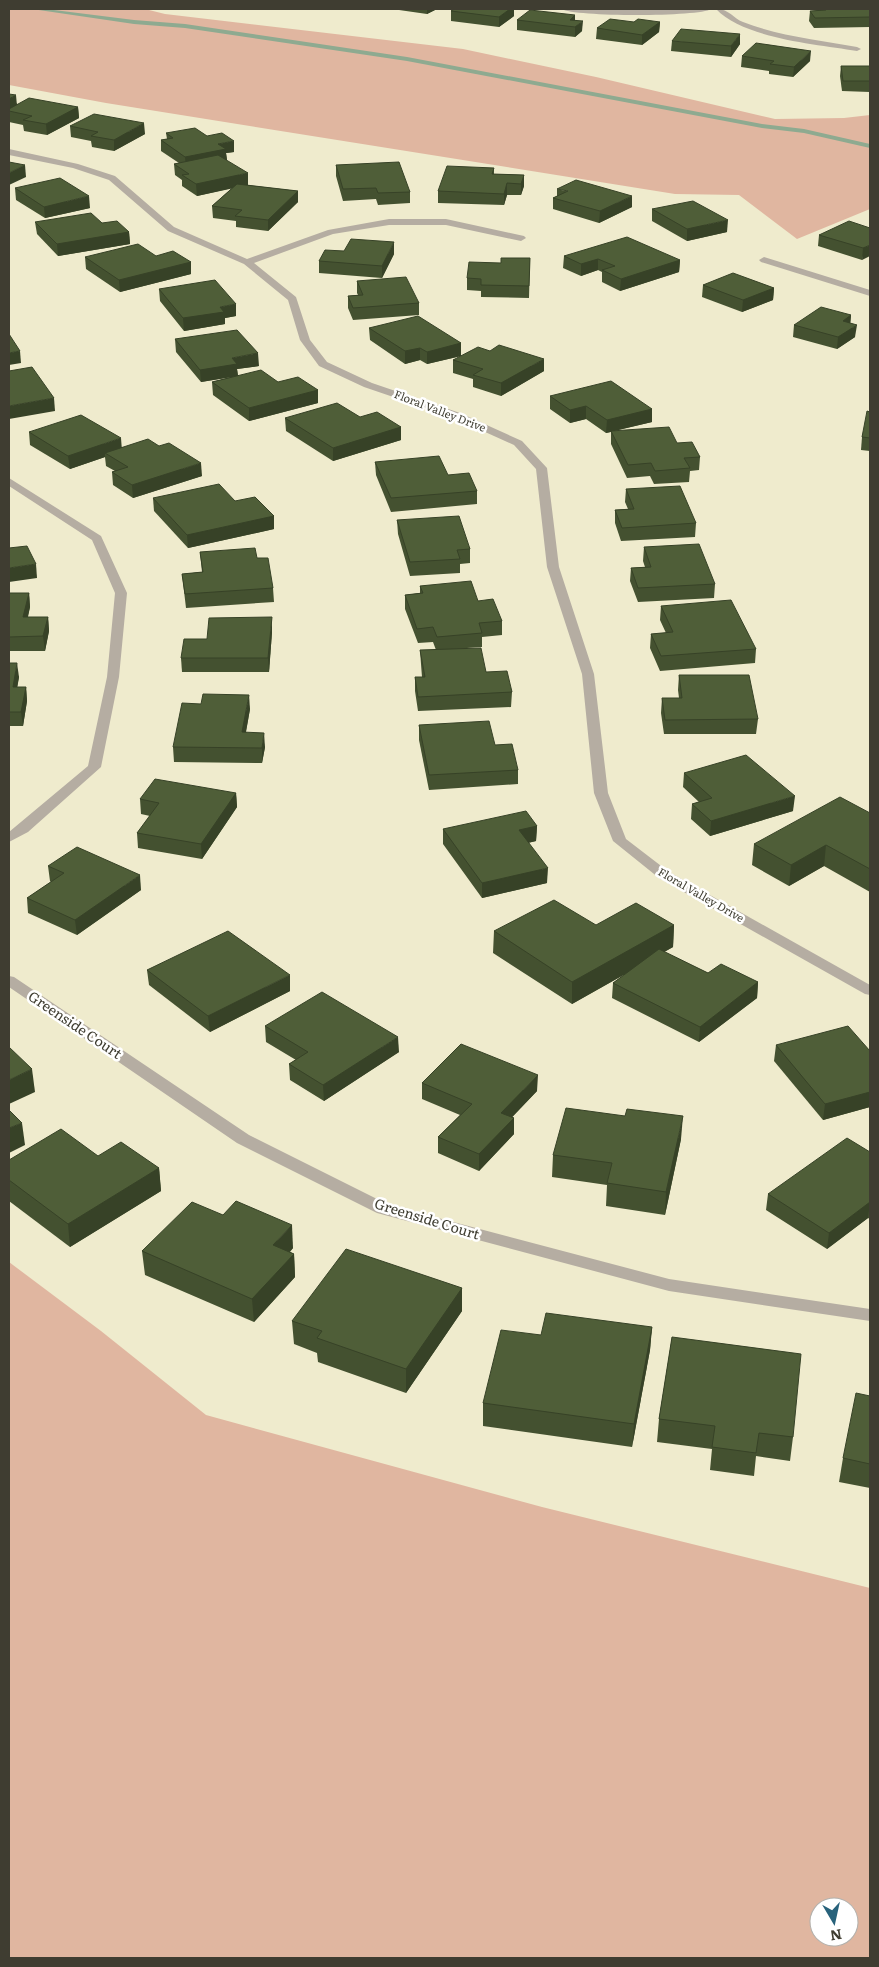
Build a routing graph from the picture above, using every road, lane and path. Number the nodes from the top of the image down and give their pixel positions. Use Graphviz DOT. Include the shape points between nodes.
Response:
graph roads {
  1 [pos="566,9"];
  2 [pos="707,9"];
  3 [pos="720,9"];
  4 [pos="857,49"];
  5 [pos="9,152"];
  6 [pos="521,238"];
  7 [pos="764,260"];
  8 [pos="247,262"];
  9 [pos="870,293"];
  10 [pos="9,481"];
  11 [pos="9,838"];
  12 [pos="9,980"];
  13 [pos="870,991"];
  14 [pos="870,1315"];
  1 -- 2 [label="street" via="656,13"];
  3 -- 4 [label="street" via="737,22 760,31"];
  5 -- 8 [label="street, Floral Valley Drive" via="75,166 112,178 171,229"];
  6 -- 8 [label="street" via="446,222 388,222 331,232"];
  7 -- 9 [label="street"];
  8 -- 13 [label="street, Floral Valley Drive" via="293,300 305,340 323,364 368,385 456,415 518,443 541,468 553,567 588,674 601,793 620,841 664,875"];
  10 -- 11 [label="street" via="97,538 121,593 113,677 94,767"];
  12 -- 14 [label="street, Greenside Court" via="242,1139 383,1209 669,1285"];
}
